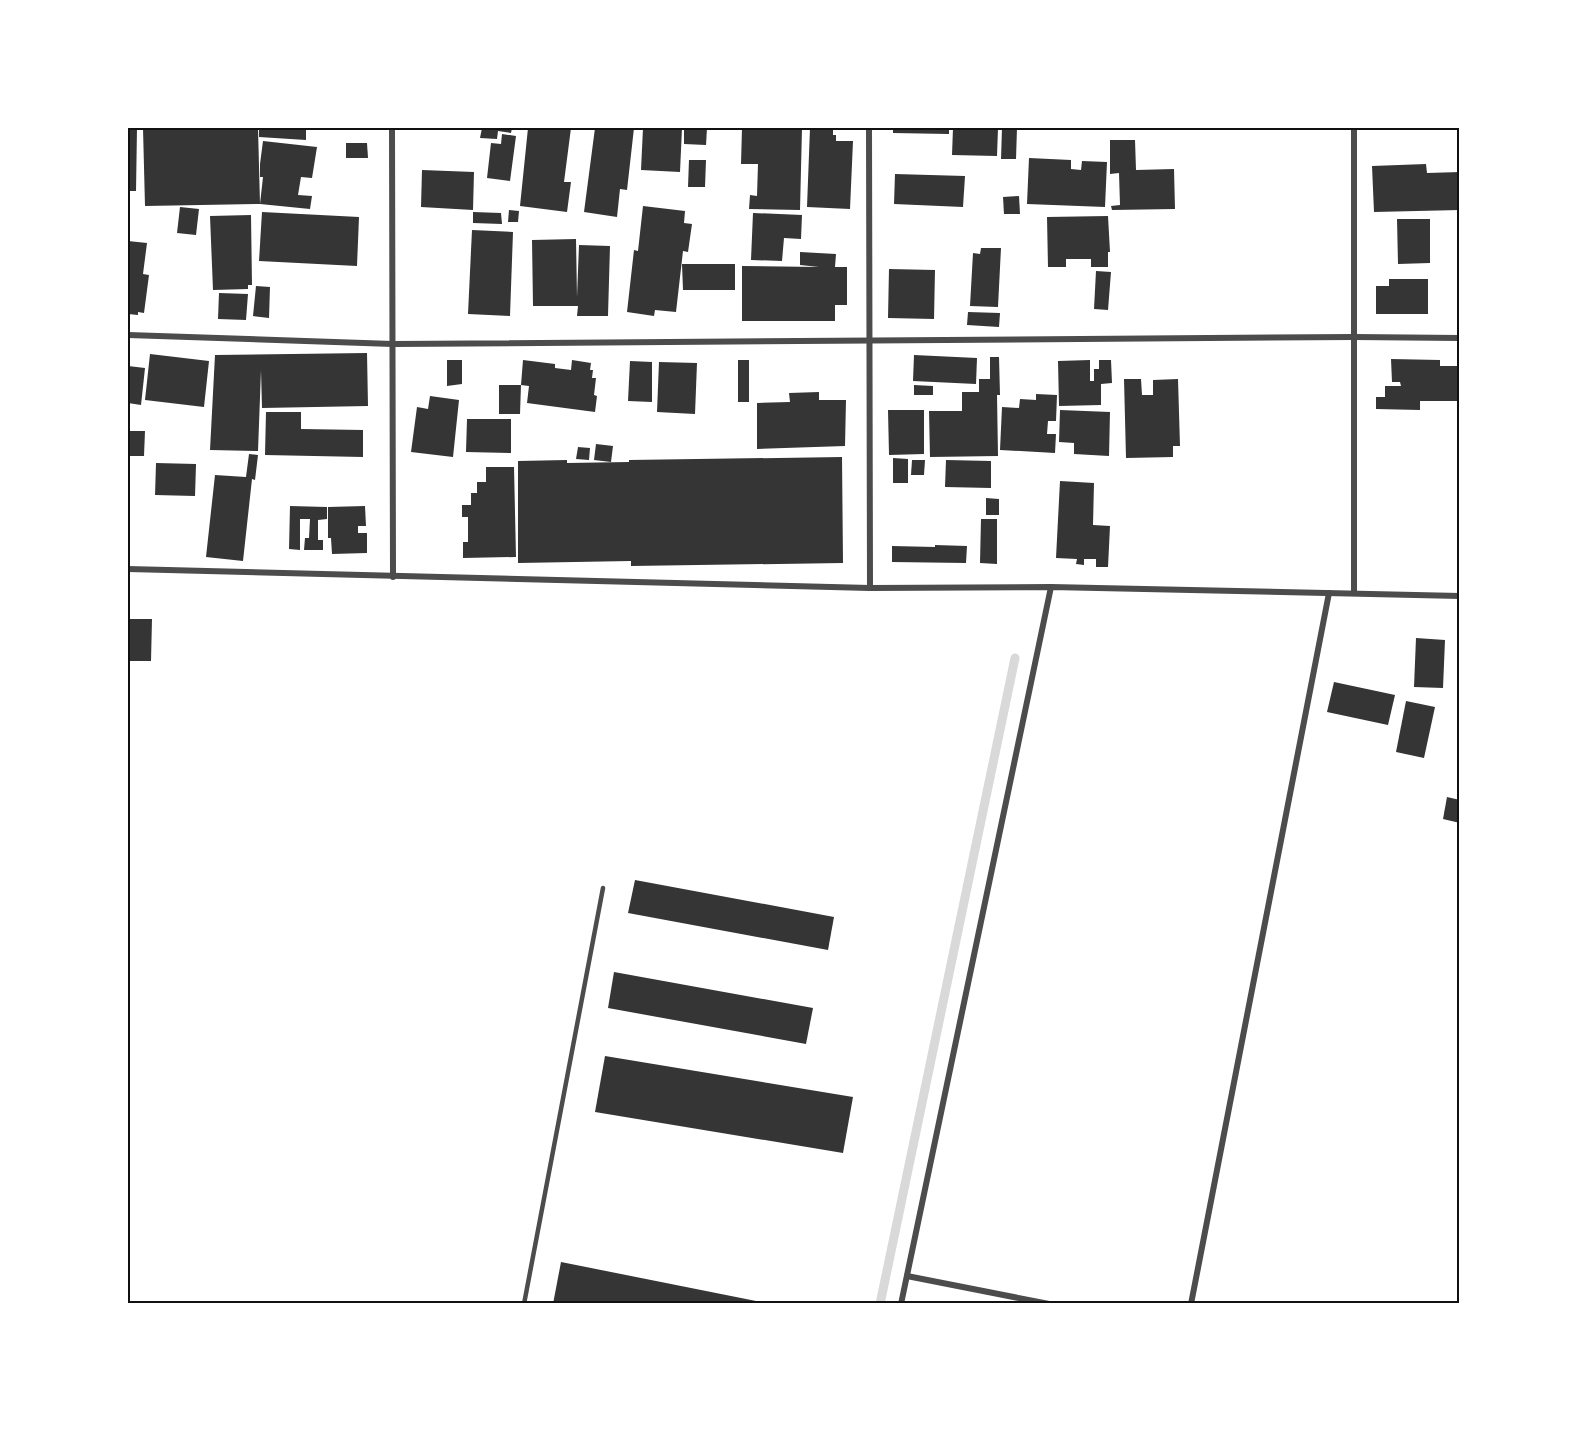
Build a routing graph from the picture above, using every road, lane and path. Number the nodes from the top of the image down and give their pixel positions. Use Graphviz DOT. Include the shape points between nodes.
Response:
graph roads {
  1 [pos="392,128"];
  2 [pos="869,128"];
  3 [pos="1354,128"];
  4 [pos="128,335"];
  5 [pos="1354,337"];
  6 [pos="1460,338"];
  7 [pos="870,342"];
  8 [pos="393,344"];
  9 [pos="128,569"];
  10 [pos="393,577"];
  11 [pos="1051,587"];
  12 [pos="870,588"];
  13 [pos="1329,593"];
  14 [pos="1354,593"];
  15 [pos="1460,596"];
  16 [pos="603,888"];
  17 [pos="907,1276"];
  18 [pos="524,1304"];
  19 [pos="901,1304"];
  20 [pos="1049,1304"];
  21 [pos="1191,1304"];
  1 -- 8 [label="street"];
  2 -- 7 [label="street"];
  3 -- 5 [label="street"];
  4 -- 8 [label="street"];
  5 -- 6 [label="street"];
  5 -- 7 [label="street"];
  5 -- 14 [label="street"];
  7 -- 8 [label="street"];
  7 -- 12 [label="street"];
  8 -- 10 [label="street"];
  9 -- 10 [label="street"];
  10 -- 12 [label="street"];
  11 -- 12 [label="street"];
  11 -- 13 [label="street"];
  11 -- 17 [label="street"];
  13 -- 14 [label="street"];
  13 -- 21 [label="street"];
  14 -- 15 [label="street"];
  16 -- 18 [label="lane"];
  17 -- 19 [label="street"];
  17 -- 20 [label="street"];
}
